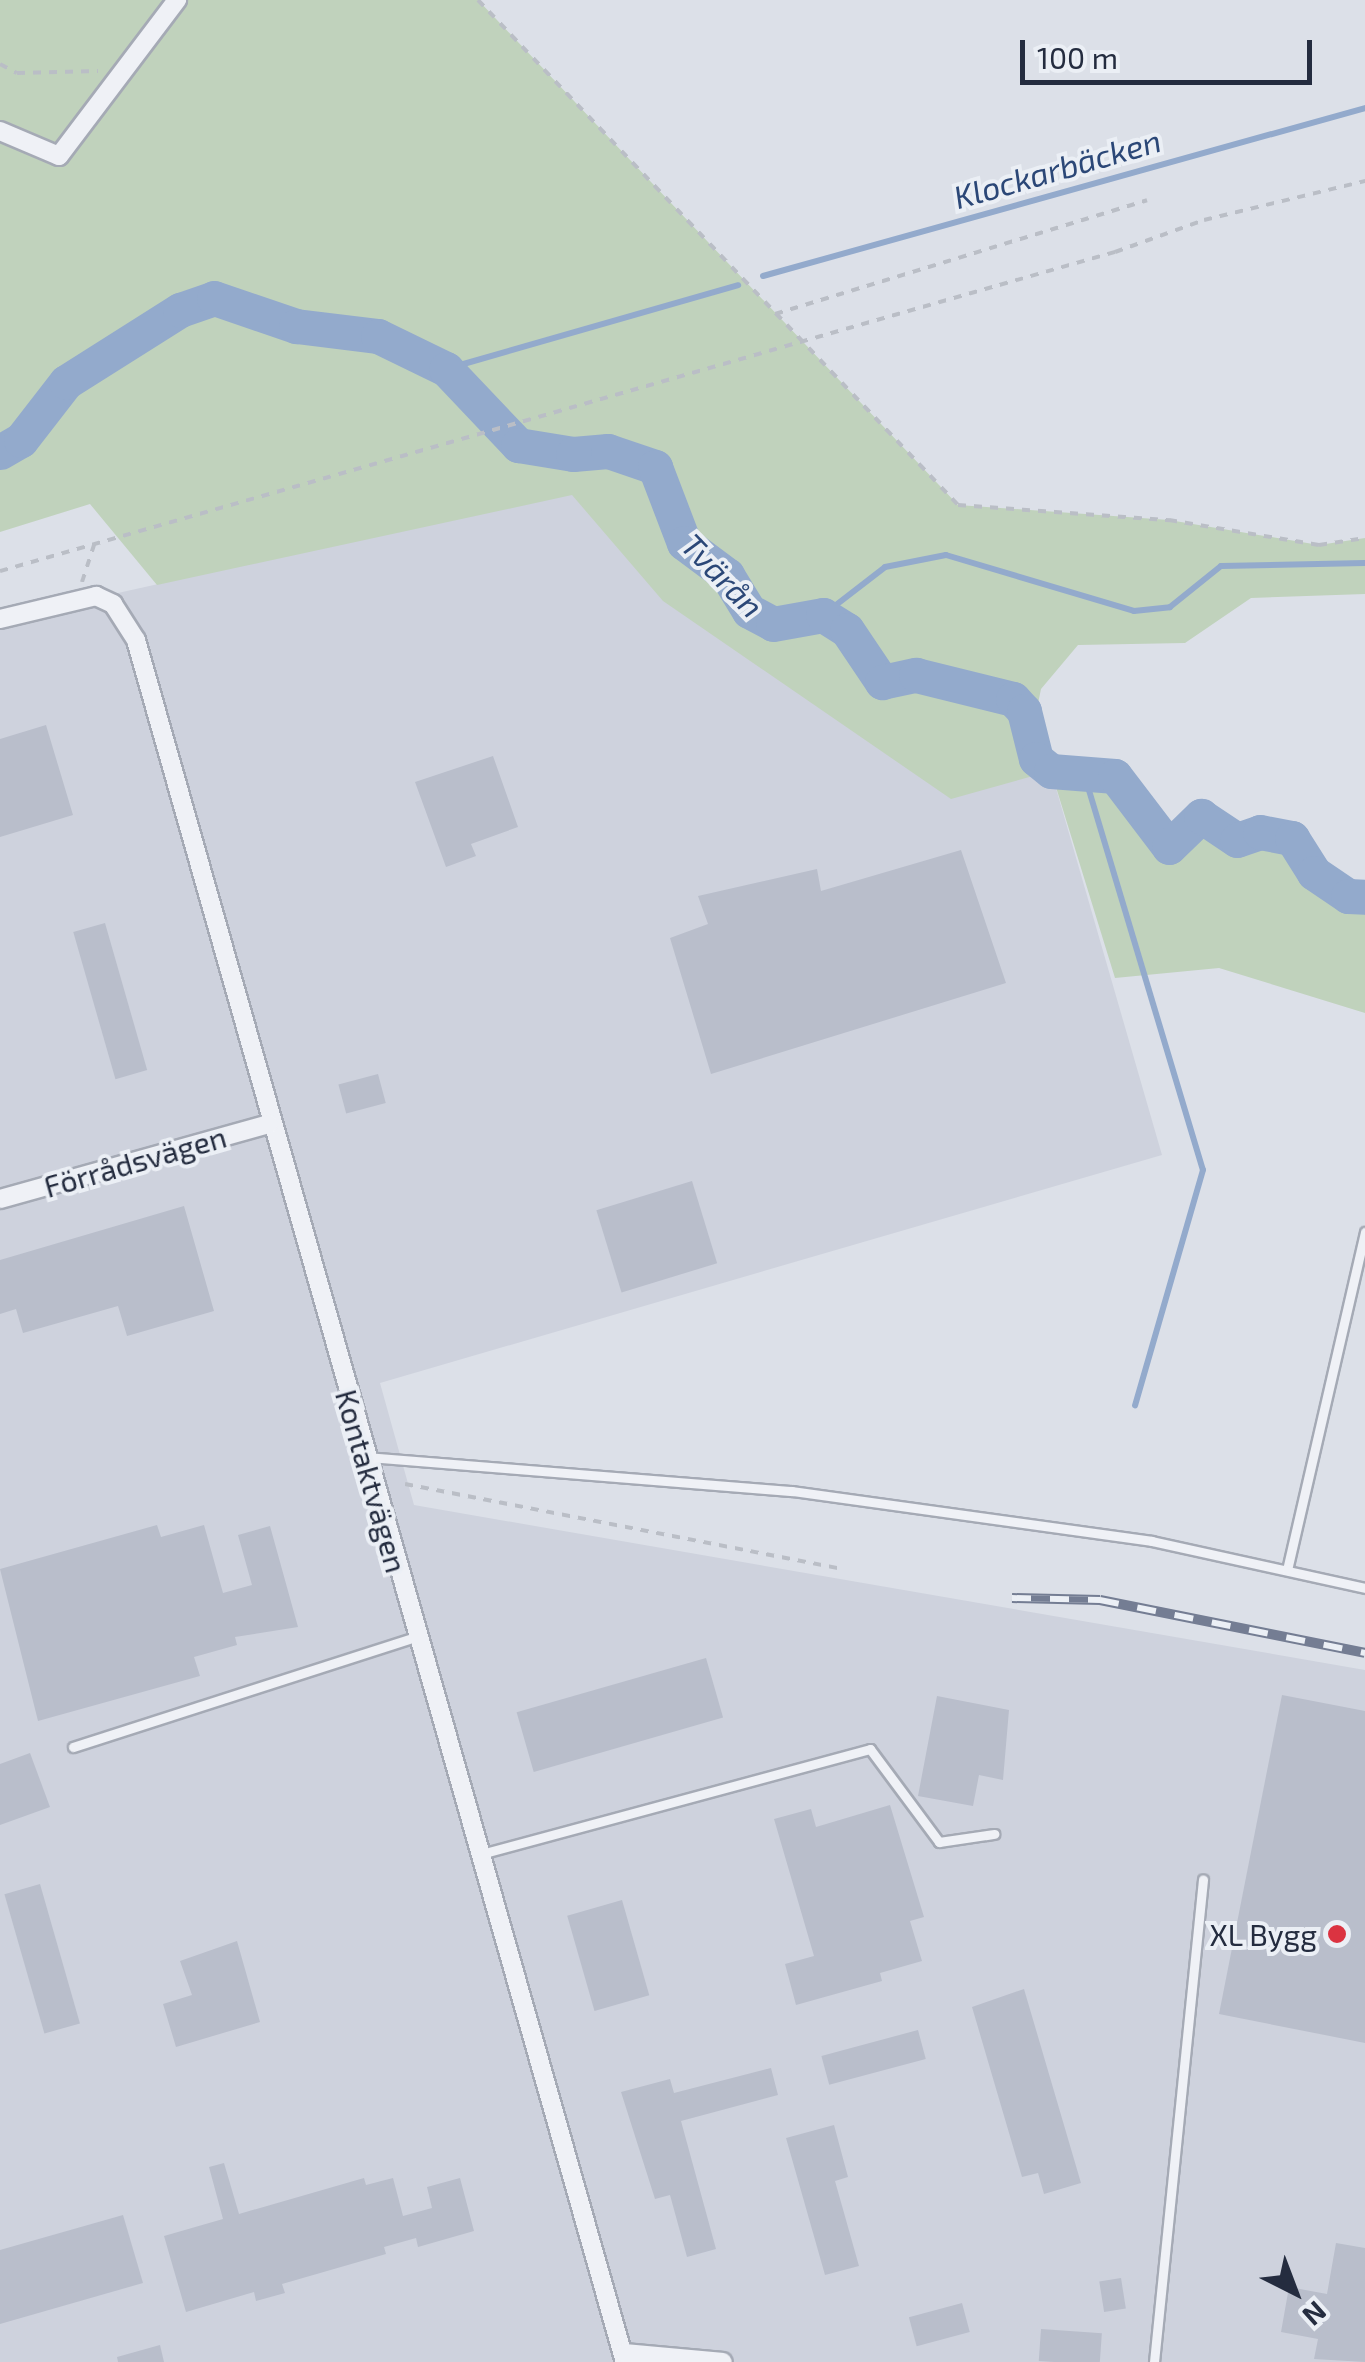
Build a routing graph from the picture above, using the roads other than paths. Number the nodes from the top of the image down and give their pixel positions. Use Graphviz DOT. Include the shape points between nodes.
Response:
graph roads {
  1 [pos="177,0"];
  2 [pos="0,131"];
  3 [pos="0,619"];
  4 [pos="270,1124"];
  5 [pos="0,1199"];
  6 [pos="1365,1232"];
  7 [pos="364,1456"];
  8 [pos="1287,1570"];
  9 [pos="1365,1588"];
  10 [pos="416,1637"];
  11 [pos="72,1747"];
  12 [pos="994,1834"];
  13 [pos="478,1855"];
  14 [pos="1203,1879"];
  15 [pos="625,2358"];
  16 [pos="724,2362"];
  17 [pos="1154,2362"];
  1 -- 2 [label="street" via="60,156"];
  3 -- 4 [label="street, Kontaktvägen" via="96,596 114,604 136,640"];
  4 -- 5 [label="street, Förrådsvägen"];
  4 -- 7 [label="street, Kontaktvägen"];
  6 -- 8 [label="lane"];
  7 -- 8 [label="lane" via="792,1491 1152,1541"];
  7 -- 10 [label="street, Kontaktvägen"];
  8 -- 9 [label="lane"];
  10 -- 11 [label="lane"];
  10 -- 13 [label="street, Kontaktvägen"];
  12 -- 13 [label="lane" via="938,1842 870,1749"];
  13 -- 15 [label="street, Kontaktvägen"];
  14 -- 17 [label="lane"];
  15 -- 16 [label="street"];
}
